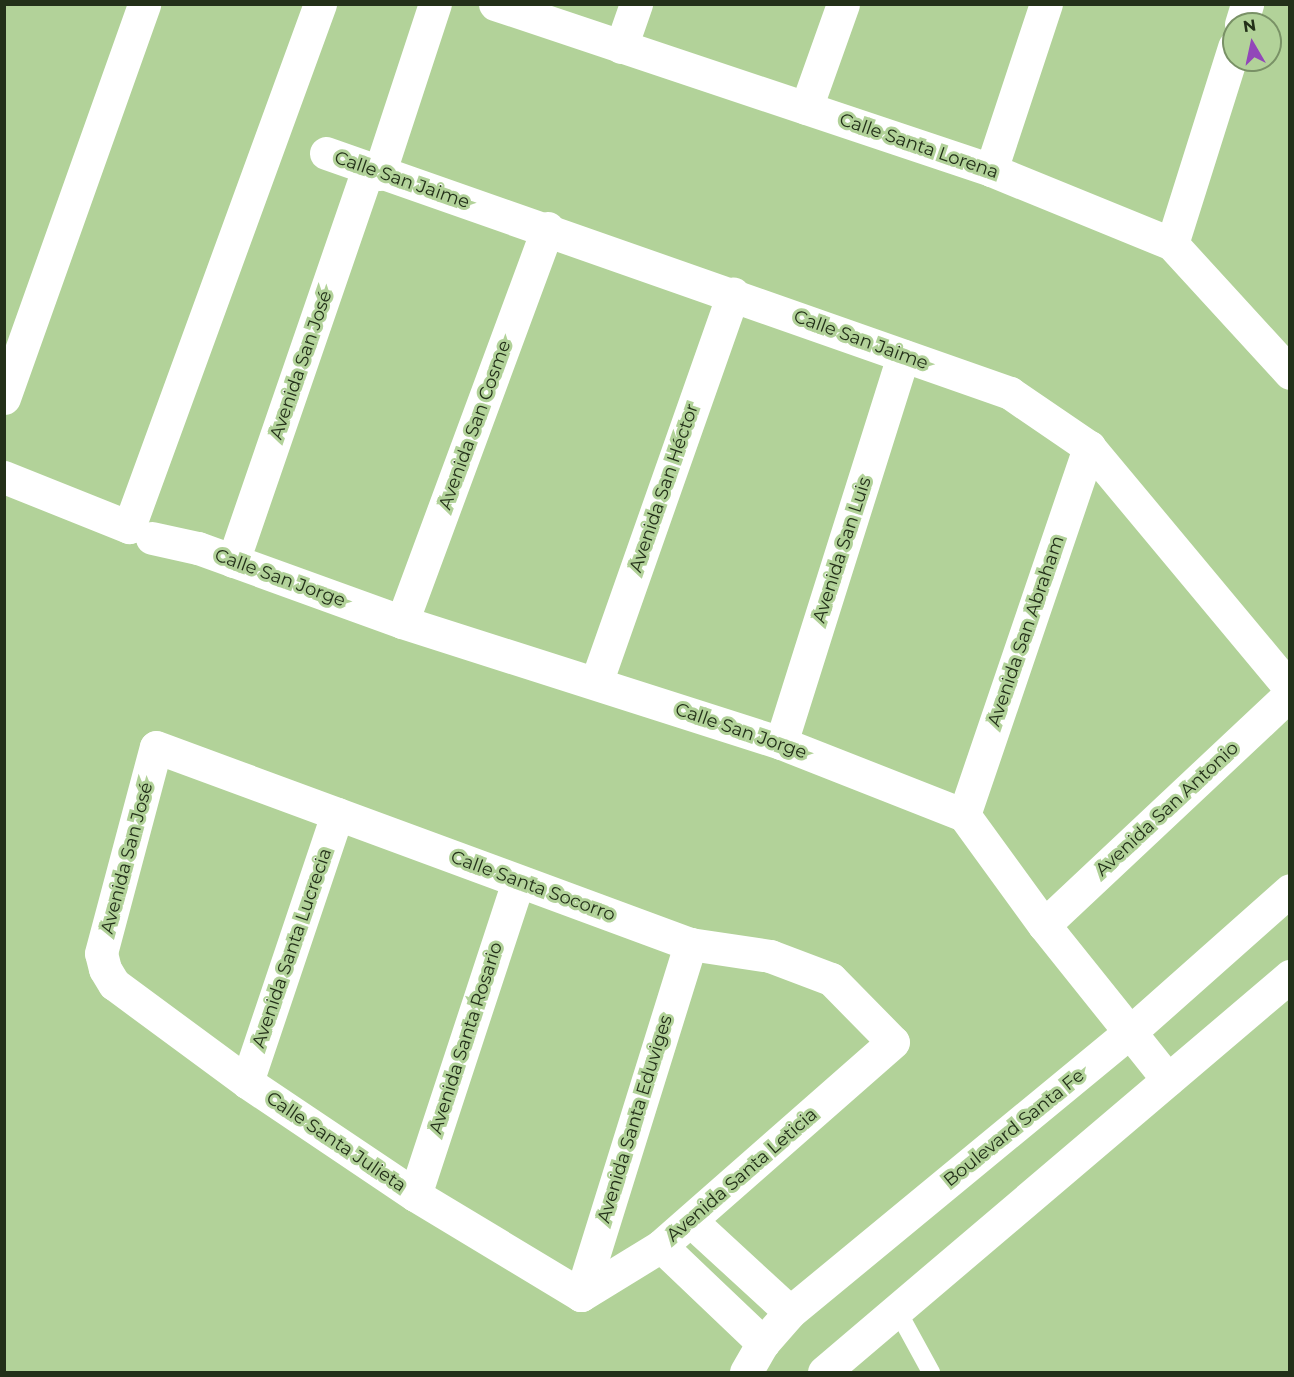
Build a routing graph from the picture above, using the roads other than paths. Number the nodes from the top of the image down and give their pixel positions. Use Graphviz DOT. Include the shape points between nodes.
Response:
graph roads {
  1 [pos="144,4"];
  2 [pos="320,4"];
  3 [pos="435,4"];
  4 [pos="495,4"];
  5 [pos="636,4"];
  6 [pos="843,4"];
  7 [pos="1046,4"];
  8 [pos="621,47"];
  9 [pos="1226,72"];
  10 [pos="806,108"];
  11 [pos="326,153"];
  12 [pos="990,170"];
  13 [pos="373,172"];
  14 [pos="548,228"];
  15 [pos="1172,244"];
  16 [pos="733,293"];
  17 [pos="903,356"];
  18 [pos="1290,373"];
  19 [pos="4,398"];
  20 [pos="1089,447"];
  21 [pos="4,477"];
  22 [pos="152,538"];
  23 [pos="233,561"];
  24 [pos="402,622"];
  25 [pos="596,683"];
  26 [pos="1290,688"];
  27 [pos="1290,694"];
  28 [pos="781,743"];
  29 [pos="156,747"];
  30 [pos="337,814"];
  31 [pos="964,815"];
  32 [pos="518,880"];
  33 [pos="1290,890"];
  34 [pos="1044,924"];
  35 [pos="690,944"];
  36 [pos="105,969"];
  37 [pos="1290,976"];
  38 [pos="1129,1034"];
  39 [pos="893,1042"];
  40 [pos="1168,1080"];
  41 [pos="247,1082"];
  42 [pos="415,1195"];
  43 [pos="691,1221"];
  44 [pos="661,1246"];
  45 [pos="581,1295"];
  46 [pos="897,1310"];
  47 [pos="790,1312"];
  48 [pos="763,1343"];
  49 [pos="746,1372"];
  50 [pos="824,1372"];
  51 [pos="931,1372"];
  1 -- 19 [label="street"];
  2 -- 21 [label="street" via="129,527"];
  3 -- 13 [label="street, Avenida San José"];
  4 -- 8 [label="street, Calle Santa Lorena"];
  5 -- 8 [label="street"];
  6 -- 10 [label="street"];
  7 -- 12 [label="street"];
  8 -- 10 [label="street, Calle Santa Lorena"];
  9 -- 15 [label="street"];
  10 -- 12 [label="street, Calle Santa Lorena"];
  11 -- 13 [label="street, Calle San Jaime"];
  12 -- 15 [label="street, Calle Santa Lorena"];
  13 -- 14 [label="street, Calle San Jaime"];
  13 -- 23 [label="street, Avenida San José"];
  14 -- 16 [label="street, Calle San Jaime"];
  14 -- 24 [label="street, Avenida San Cosme"];
  15 -- 18 [label="street, Calle Santa Lorena"];
  16 -- 17 [label="street, Calle San Jaime"];
  16 -- 25 [label="street, Avenida San Héctor"];
  17 -- 20 [label="street, Calle San Jaime" via="1010,393"];
  17 -- 28 [label="street, Avenida San Luis"];
  20 -- 26 [label="street, Calle San Jaime"];
  20 -- 31 [label="street, Avenida San Abraham"];
  22 -- 23 [label="street, Calle San Jorge"];
  23 -- 24 [label="street, Calle San Jorge"];
  24 -- 25 [label="street, Calle San Jorge"];
  25 -- 28 [label="street, Calle San Jorge"];
  27 -- 34 [label="street, Avenida San Antonio"];
  28 -- 31 [label="street, Calle San Jorge"];
  29 -- 30 [label="street, Calle Santa Socorro"];
  29 -- 36 [label="street, Avenida San José" via="101,953"];
  30 -- 32 [label="street, Calle Santa Socorro"];
  30 -- 41 [label="street, Avenida Santa Lucrecia"];
  31 -- 34 [label="street"];
  32 -- 35 [label="street, Calle Santa Socorro"];
  32 -- 42 [label="street, Avenida Santa Rosario"];
  33 -- 38 [label="street, Boulevard Santa Fe"];
  34 -- 38 [label="street"];
  35 -- 39 [label="street, Calle Santa Socorro" via="770,956 831,979"];
  35 -- 45 [label="street, Avenida Santa Eduviges"];
  36 -- 41 [label="street, Calle Santa Julieta" via="114,984"];
  37 -- 40 [label="street"];
  38 -- 40 [label="street"];
  38 -- 47 [label="street, Boulevard Santa Fe"];
  39 -- 43 [label="street, Avenida Santa Leticia"];
  40 -- 46 [label="street"];
  41 -- 42 [label="street, Calle Santa Julieta"];
  42 -- 45 [label="street, Calle Santa Julieta"];
  43 -- 44 [label="street, Avenida Santa Leticia"];
  43 -- 47 [label="street"];
  44 -- 45 [label="street, Avenida Santa Leticia"];
  44 -- 48 [label="street"];
  46 -- 50 [label="street"];
  46 -- 51 [label="lane"];
  47 -- 48 [label="street, Boulevard Santa Fe"];
  48 -- 49 [label="street, Boulevard Santa Fe"];
}
